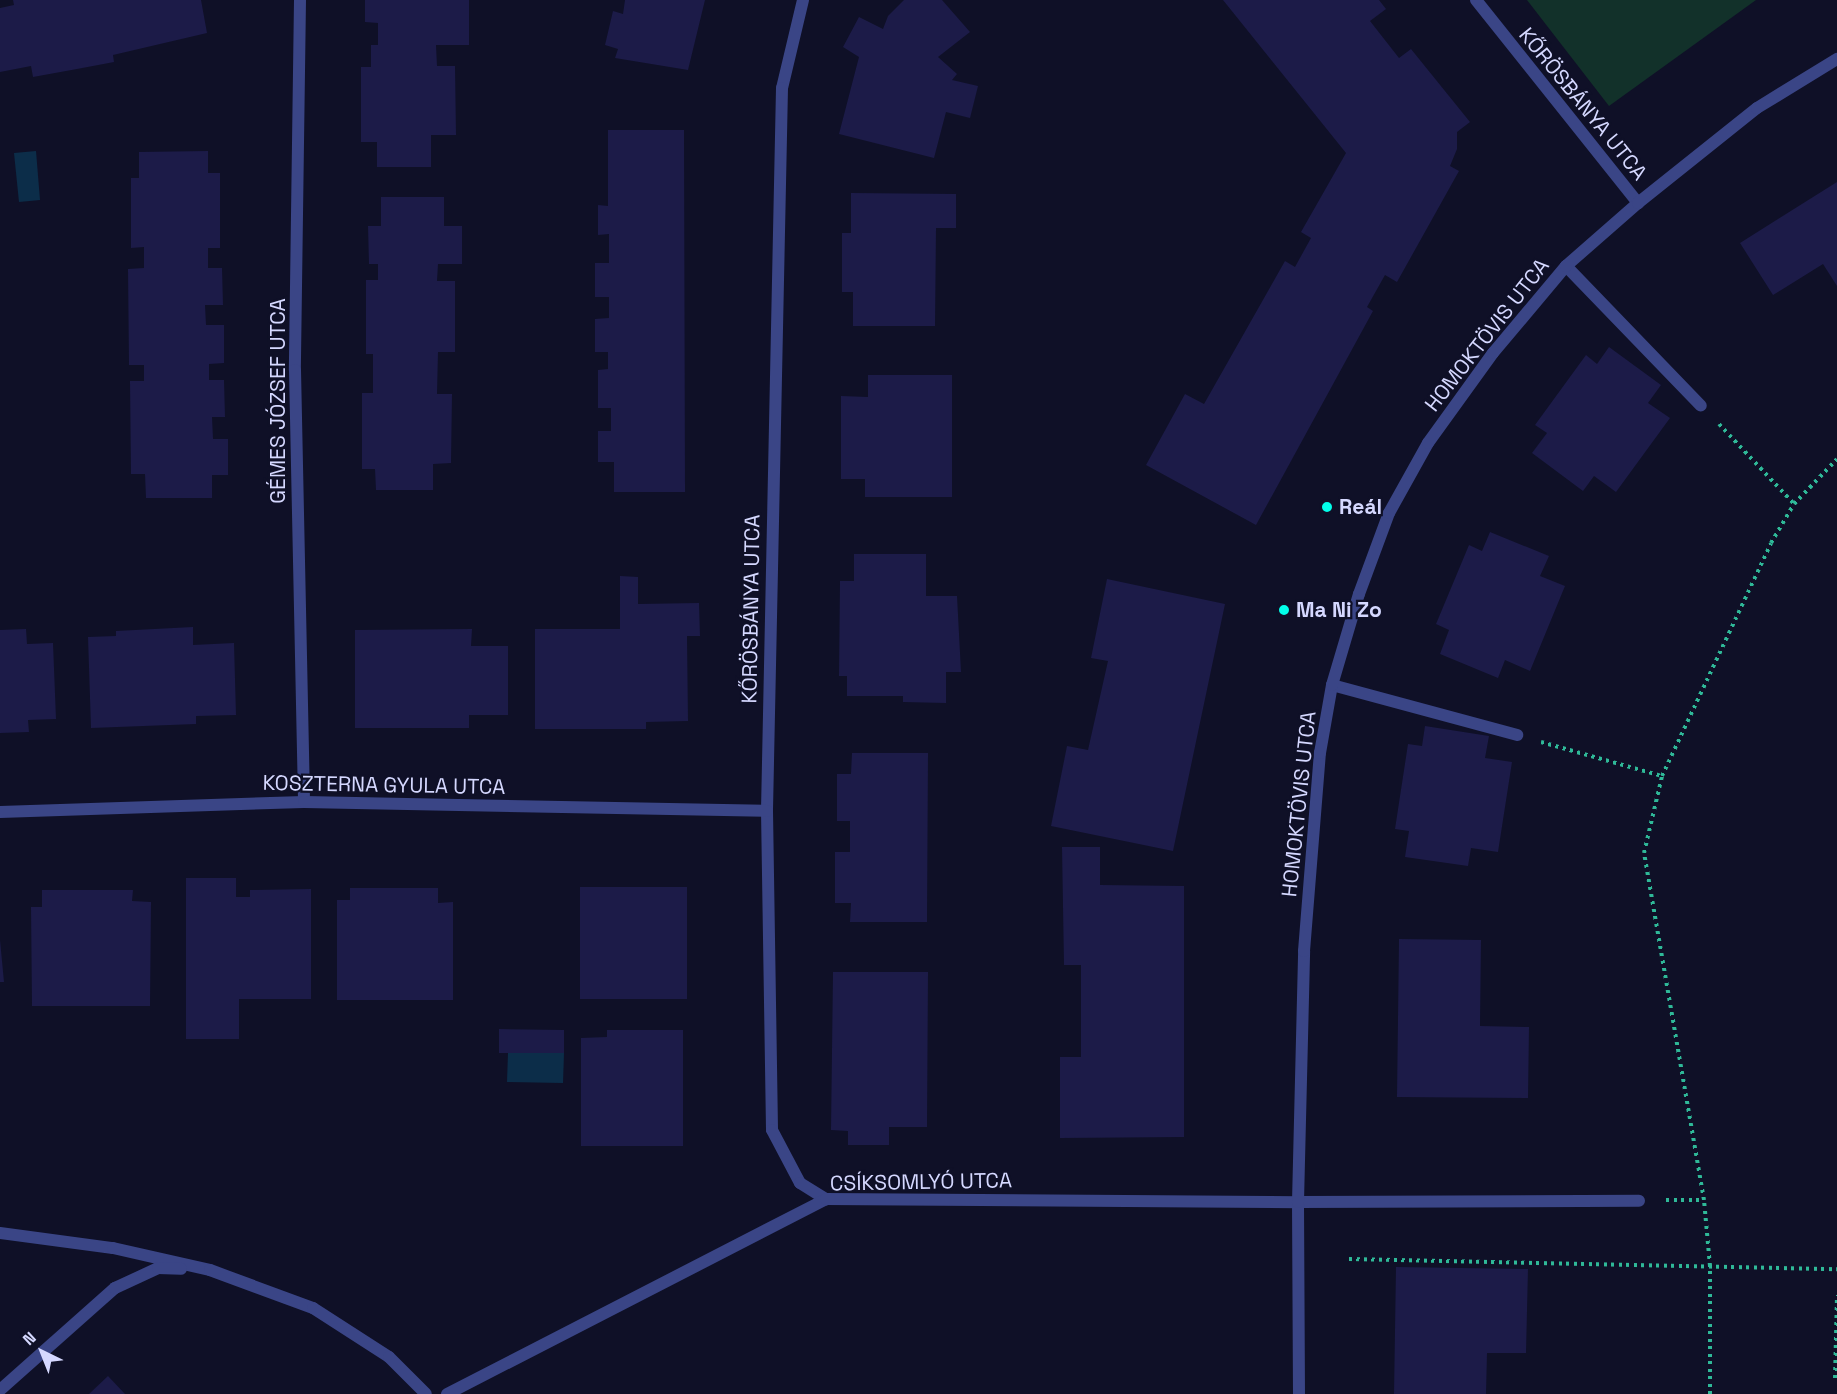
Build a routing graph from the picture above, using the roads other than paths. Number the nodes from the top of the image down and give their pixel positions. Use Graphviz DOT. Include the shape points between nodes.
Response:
graph roads {
  1 [pos="300,0"];
  2 [pos="802,0"];
  3 [pos="1476,0"];
  4 [pos="1837,59"];
  5 [pos="1638,203"];
  6 [pos="1566,266"];
  7 [pos="1701,406"];
  8 [pos="1332,685"];
  9 [pos="1516,735"];
  10 [pos="304,802"];
  11 [pos="767,811"];
  12 [pos="0,812"];
  13 [pos="826,1199"];
  14 [pos="1639,1201"];
  15 [pos="1298,1202"];
  16 [pos="0,1233"];
  17 [pos="210,1270"];
  18 [pos="0,1390"];
  19 [pos="426,1394"];
  20 [pos="447,1394"];
  21 [pos="1299,1394"];
  1 -- 10 [label="street, GÉMES JÓZSEF UTCA" via="295,370"];
  2 -- 11 [label="street, KŐRÖSBÁNYA UTCA" via="782,88"];
  3 -- 5 [label="street, KŐRÖSBÁNYA UTCA"];
  4 -- 5 [label="street, HOMOKTÖVIS UTCA" via="1757,108"];
  5 -- 6 [label="street, HOMOKTÖVIS UTCA"];
  6 -- 7 [label="street"];
  6 -- 8 [label="street, HOMOKTÖVIS UTCA" via="1493,353 1428,443 1395,503 1359,594"];
  8 -- 9 [label="street"];
  8 -- 15 [label="street, HOMOKTÖVIS UTCA" via="1311,843"];
  10 -- 11 [label="street, KOSZTERNA GYULA UTCA"];
  10 -- 12 [label="street, KOSZTERNA GYULA UTCA"];
  11 -- 13 [label="street, KŐRÖSBÁNYA UTCA" via="772,1130 800,1183"];
  13 -- 15 [label="street, CSÍKSOMLYÓ UTCA"];
  13 -- 20 [label="street, CSÍKSOMLYÓ UTCA"];
  14 -- 15 [label="street, CSÍKSOMLYÓ UTCA"];
  15 -- 21 [label="street, HOMOKTÖVIS UTCA"];
  16 -- 17 [label="street" via="113,1248"];
  17 -- 18 [label="street" via="158,1268 115,1288"];
  17 -- 19 [label="street" via="313,1308 389,1357"];
}
